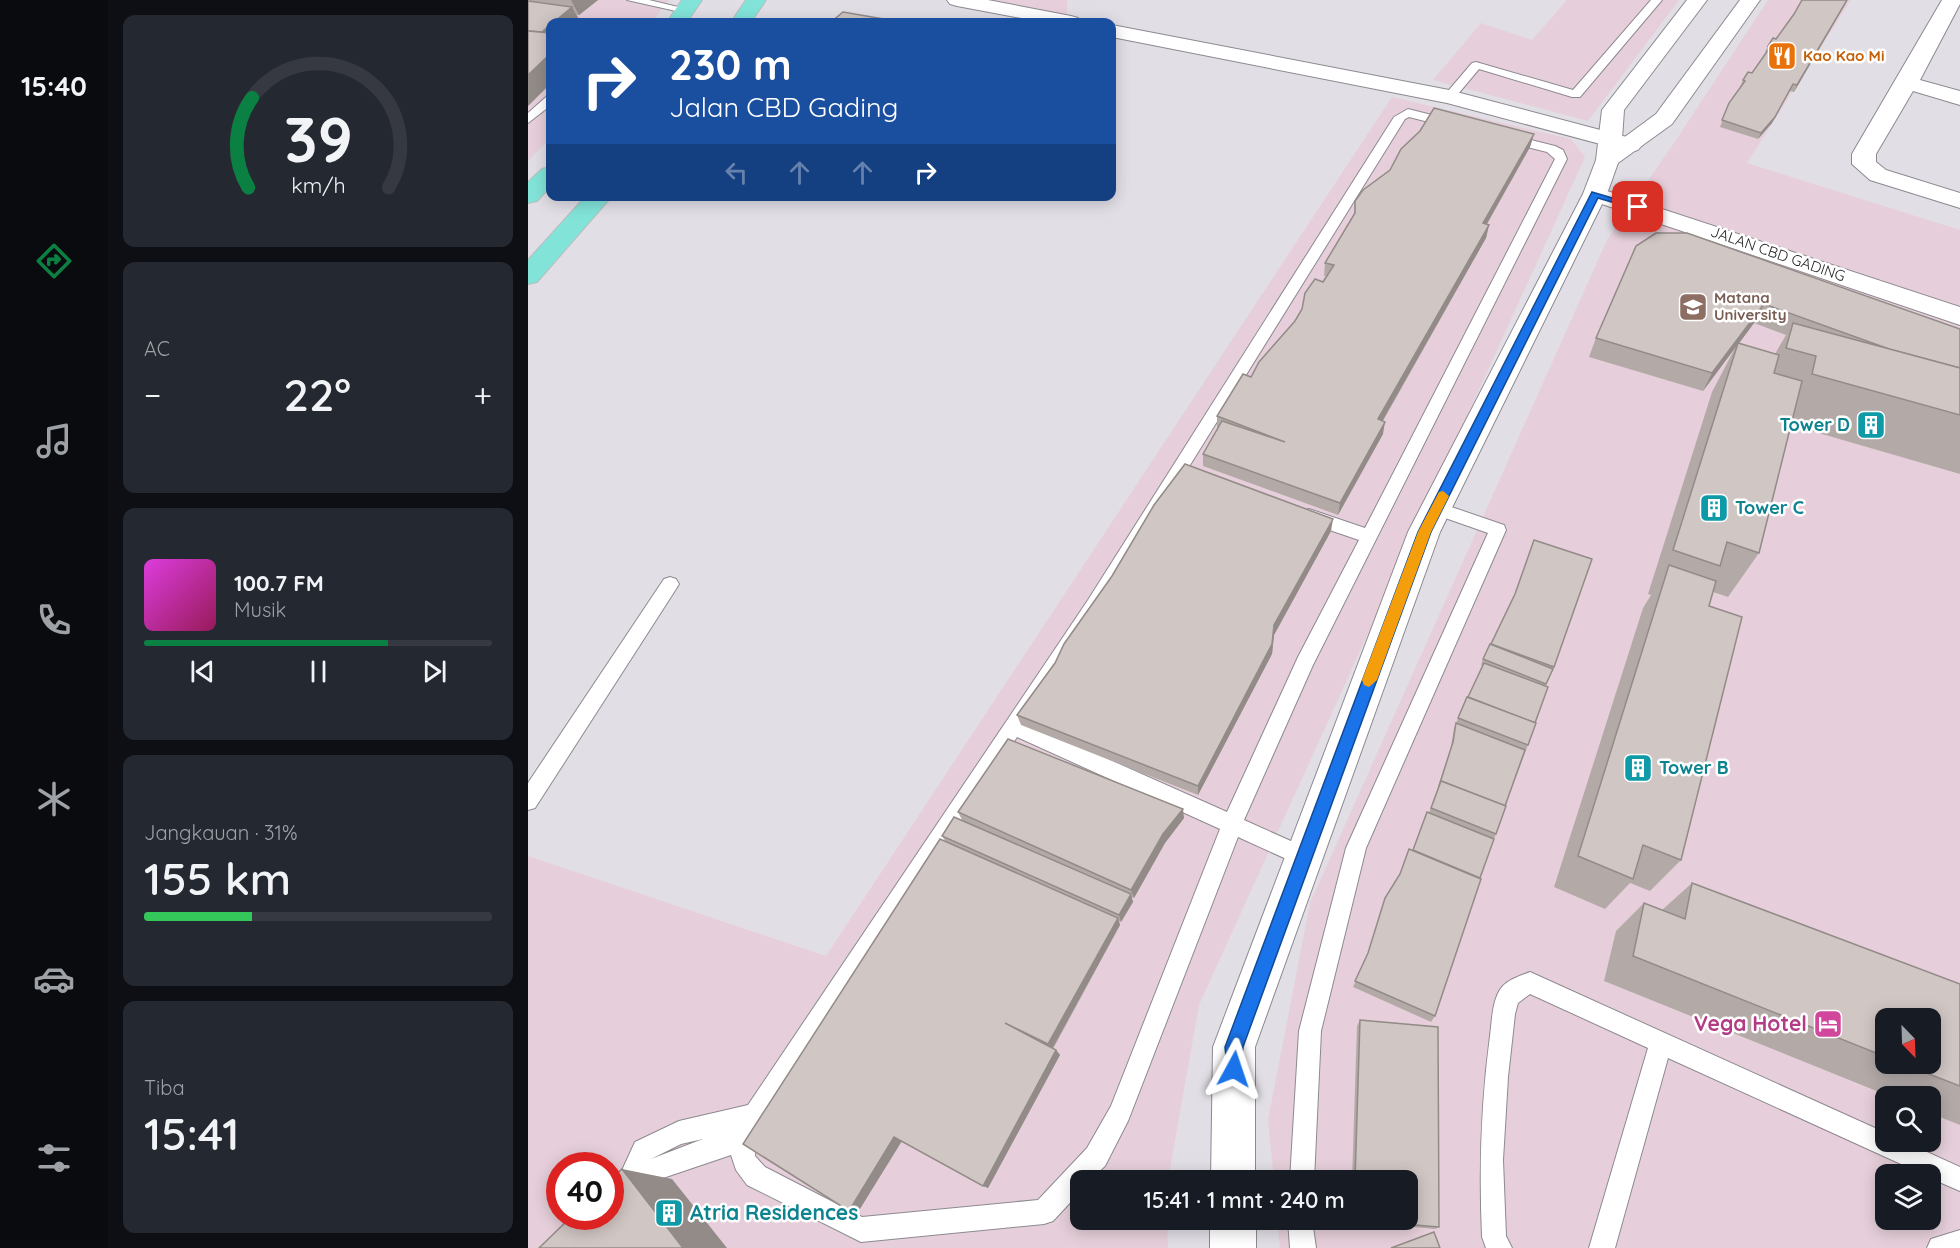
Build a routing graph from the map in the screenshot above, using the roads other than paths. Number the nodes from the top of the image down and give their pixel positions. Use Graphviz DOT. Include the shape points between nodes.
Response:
graph roads {
  1 [pos="632,0"];
  2 [pos="756,0"];
  3 [pos="957,0"];
  4 [pos="1657,0"];
  5 [pos="1697,0"];
  6 [pos="1750,0"];
  7 [pos="1952,0"];
  8 [pos="1004,4"];
  9 [pos="685,11"];
  10 [pos="744,18"];
  11 [pos="1056,18"];
  12 [pos="1116,32"];
  13 [pos="1907,83"];
  14 [pos="1449,97"];
  15 [pos="1960,98"];
  16 [pos="546,103"];
  17 [pos="528,119"];
  18 [pos="1615,148"];
  19 [pos="546,178"];
  20 [pos="1595,194"];
  21 [pos="528,196"];
  22 [pos="596,201"];
  23 [pos="1960,201"];
  24 [pos="528,276"];
  25 [pos="1960,316"];
  26 [pos="1437,508"];
  27 [pos="1291,510"];
  28 [pos="1370,537"];
  29 [pos="670,584"];
  30 [pos="1014,726"];
  31 [pos="528,801"];
  32 [pos="1232,825"];
  33 [pos="1304,857"];
  34 [pos="1661,1042"];
  35 [pos="755,1115"];
  36 [pos="741,1140"];
  37 [pos="1233,1170"];
  38 [pos="1303,1170"];
  39 [pos="1960,1179"];
  40 [pos="628,1184"];
  41 [pos="624,1188"];
  42 [pos="1233,1230"];
  43 [pos="1301,1230"];
  44 [pos="1960,1243"];
  45 [pos="1233,1248"];
  46 [pos="1303,1248"];
  47 [pos="1499,1248"];
  48 [pos="1602,1248"];
  49 [pos="1940,1248"];
  1 -- 9 [label="lane"];
  2 -- 10 [label="main road"];
  3 -- 8 [label="street"];
  4 -- 14 [label="lane" via="1575,95 1476,65"];
  5 -- 18 [label="street" via="1612,110"];
  6 -- 18 [label="street" via="1664,119"];
  7 -- 13 [label="street"];
  8 -- 11 [label="street"];
  12 -- 14 [label="street"];
  13 -- 15 [label="street"];
  13 -- 23 [label="street" via="1863,154 1864,164 1878,175"];
  14 -- 18 [label="street"];
  16 -- 17 [label="lane"];
  18 -- 20 [label="street"];
  19 -- 21 [label="main road"];
  20 -- 25 [label="street, JALAN CBD GADING"];
  20 -- 26 [label="street"];
  22 -- 24 [label="main road"];
  26 -- 33 [label="street" via="1424,532"];
  26 -- 38 [label="lane" via="1498,530 1356,848 1310,1031"];
  27 -- 28 [label="lane"];
  28 -- 30 [label="lane" via="1561,159 1556,151 1408,113 1401,115 1184,472"];
  28 -- 32 [label="lane" via="1305,663"];
  29 -- 31 [label="lane"];
  30 -- 32 [label="lane"];
  30 -- 35 [label="lane"];
  32 -- 33 [label="lane"];
  32 -- 36 [label="lane" via="1120,1113 1096,1157 1044,1212 861,1230 756,1176 744,1161"];
  33 -- 37 [label="street" via="1234,1047"];
  34 -- 39 [label="lane"];
  34 -- 47 [label="lane" via="1530,983 1509,996 1496,1077 1491,1160 1494,1236"];
  34 -- 48 [label="lane"];
  35 -- 36 [label="lane"];
  35 -- 40 [label="lane" via="679,1133 643,1150"];
  36 -- 40 [label="lane" via="673,1160"];
  40 -- 41 [label="lane"];
  42 -- 45 [label="street"];
  43 -- 46 [label="lane"];
  44 -- 49 [label="lane"];
}
